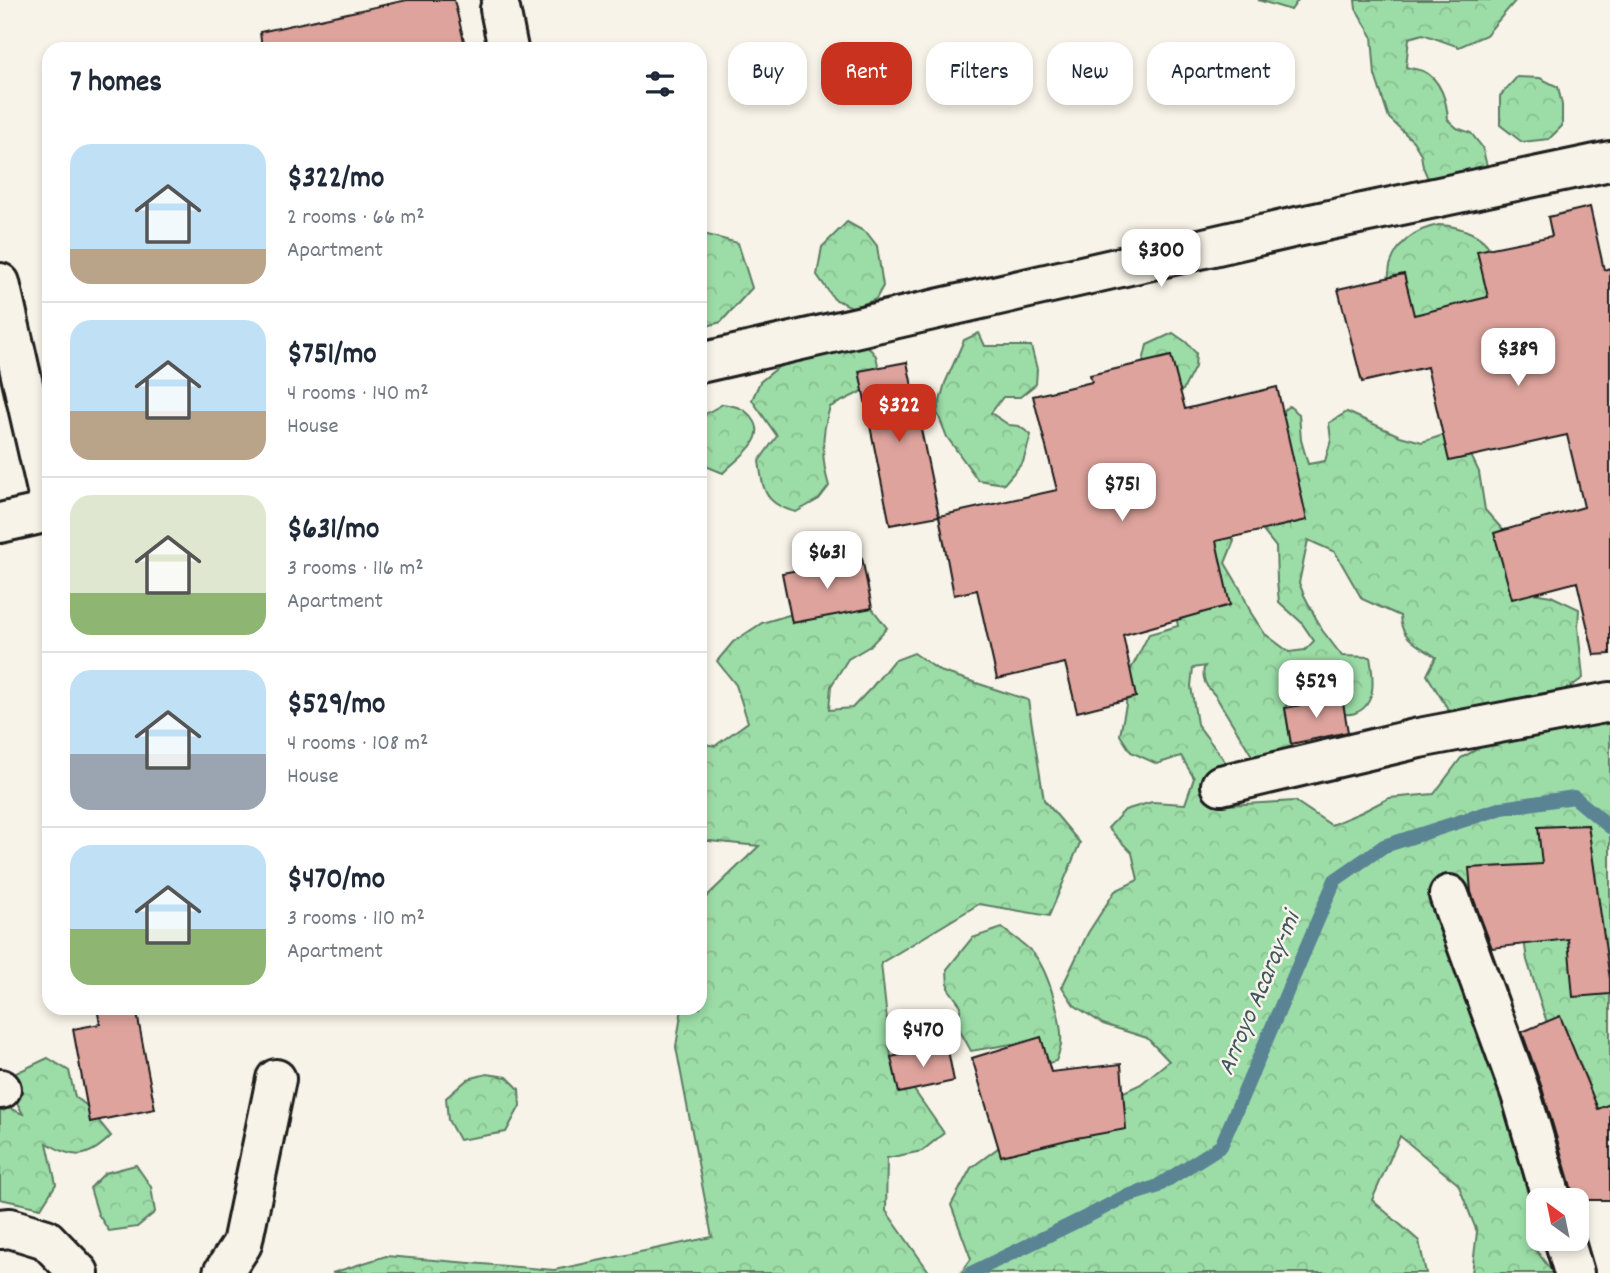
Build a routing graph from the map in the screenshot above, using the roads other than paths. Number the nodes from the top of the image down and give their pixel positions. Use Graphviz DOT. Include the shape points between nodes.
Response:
graph roads {
  1 [pos="500,9"];
  2 [pos="507,42"];
  3 [pos="1610,161"];
  4 [pos="0,283"];
  5 [pos="707,361"];
  6 [pos="42,468"];
  7 [pos="42,514"];
  8 [pos="0,523"];
  9 [pos="1610,702"];
  10 [pos="1221,785"];
  11 [pos="1449,895"];
  12 [pos="276,1079"];
  13 [pos="1548,1188"];
  14 [pos="0,1230"];
  15 [pos="1568,1251"];
  16 [pos="79,1273"];
  17 [pos="223,1273"];
  18 [pos="1574,1273"];
  1 -- 2 [label="street"];
  3 -- 5 [label="street"];
  4 -- 6 [label="street"];
  7 -- 8 [label="street"];
  9 -- 10 [label="street" via="1419,738"];
  11 -- 13 [label="street" via="1521,1094"];
  12 -- 17 [label="street" via="242,1244"];
  14 -- 16 [label="street" via="10,1228 46,1239"];
  15 -- 18 [label="street"];
}
